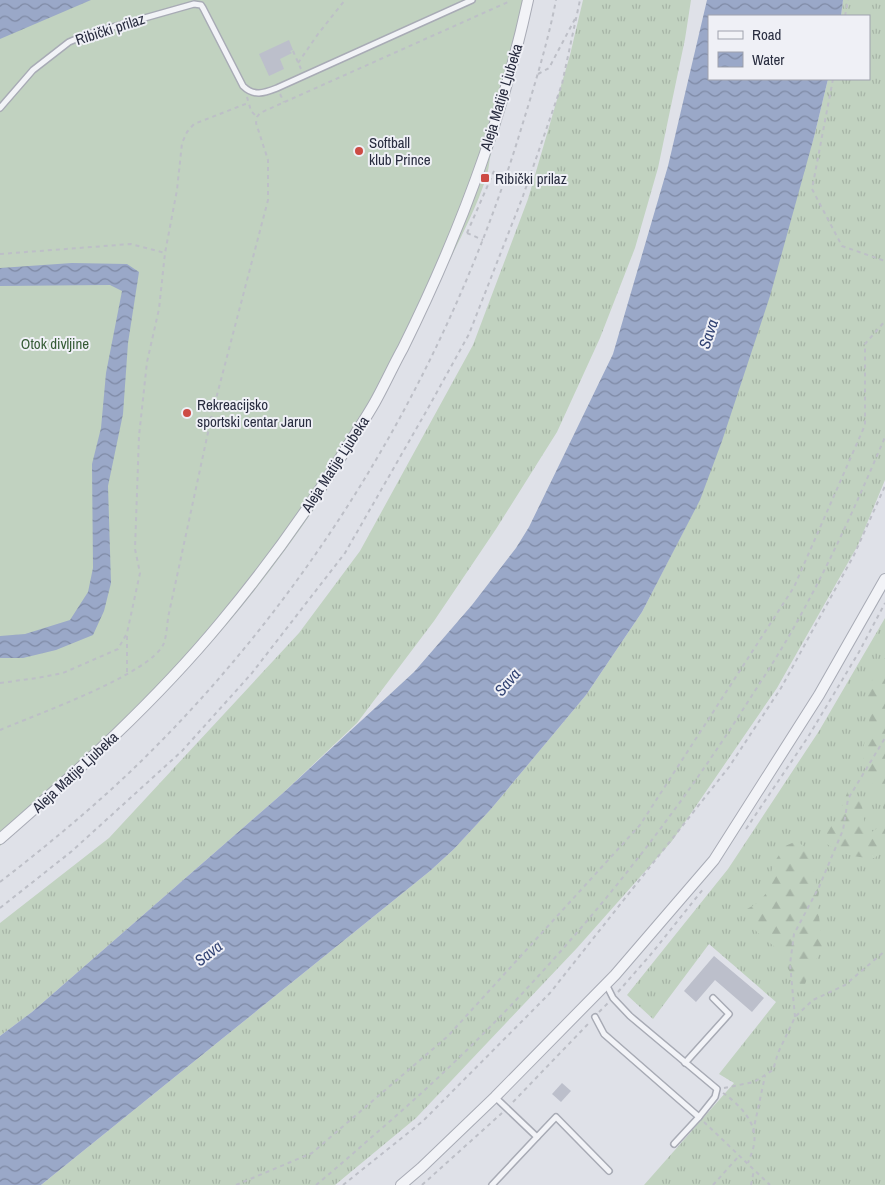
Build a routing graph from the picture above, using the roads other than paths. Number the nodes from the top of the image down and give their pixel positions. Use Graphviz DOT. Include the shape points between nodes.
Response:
graph roads {
  1 [pos="472,0"];
  2 [pos="528,0"];
  3 [pos="0,108"];
  4 [pos="885,579"];
  5 [pos="0,839"];
  6 [pos="605,984"];
  7 [pos="713,998"];
  8 [pos="595,1017"];
  9 [pos="686,1063"];
  10 [pos="496,1097"];
  11 [pos="699,1117"];
  12 [pos="538,1137"];
  13 [pos="674,1144"];
  14 [pos="609,1171"];
  15 [pos="401,1185"];
  16 [pos="492,1185"];
  1 -- 3 [label="lane, Ribički prilaz" via="256,94 243,86 203,8 194,4 69,42 33,70"];
  2 -- 5 [label="street, Aleja Matije Ljubeka" via="507,84 457,229 423,308 375,403 314,499 220,624 116,734"];
  4 -- 6 [label="street" via="820,695 714,860"];
  6 -- 9 [label="lane" via="630,1016"];
  6 -- 10 [label="street"];
  7 -- 9 [label="lane" via="729,1014"];
  8 -- 11 [label="lane" via="604,1034"];
  9 -- 11 [label="lane" via="717,1089 715,1097"];
  10 -- 12 [label="lane"];
  10 -- 15 [label="street"];
  11 -- 13 [label="lane"];
  12 -- 14 [label="lane" via="556,1117"];
  12 -- 16 [label="lane"];
}
